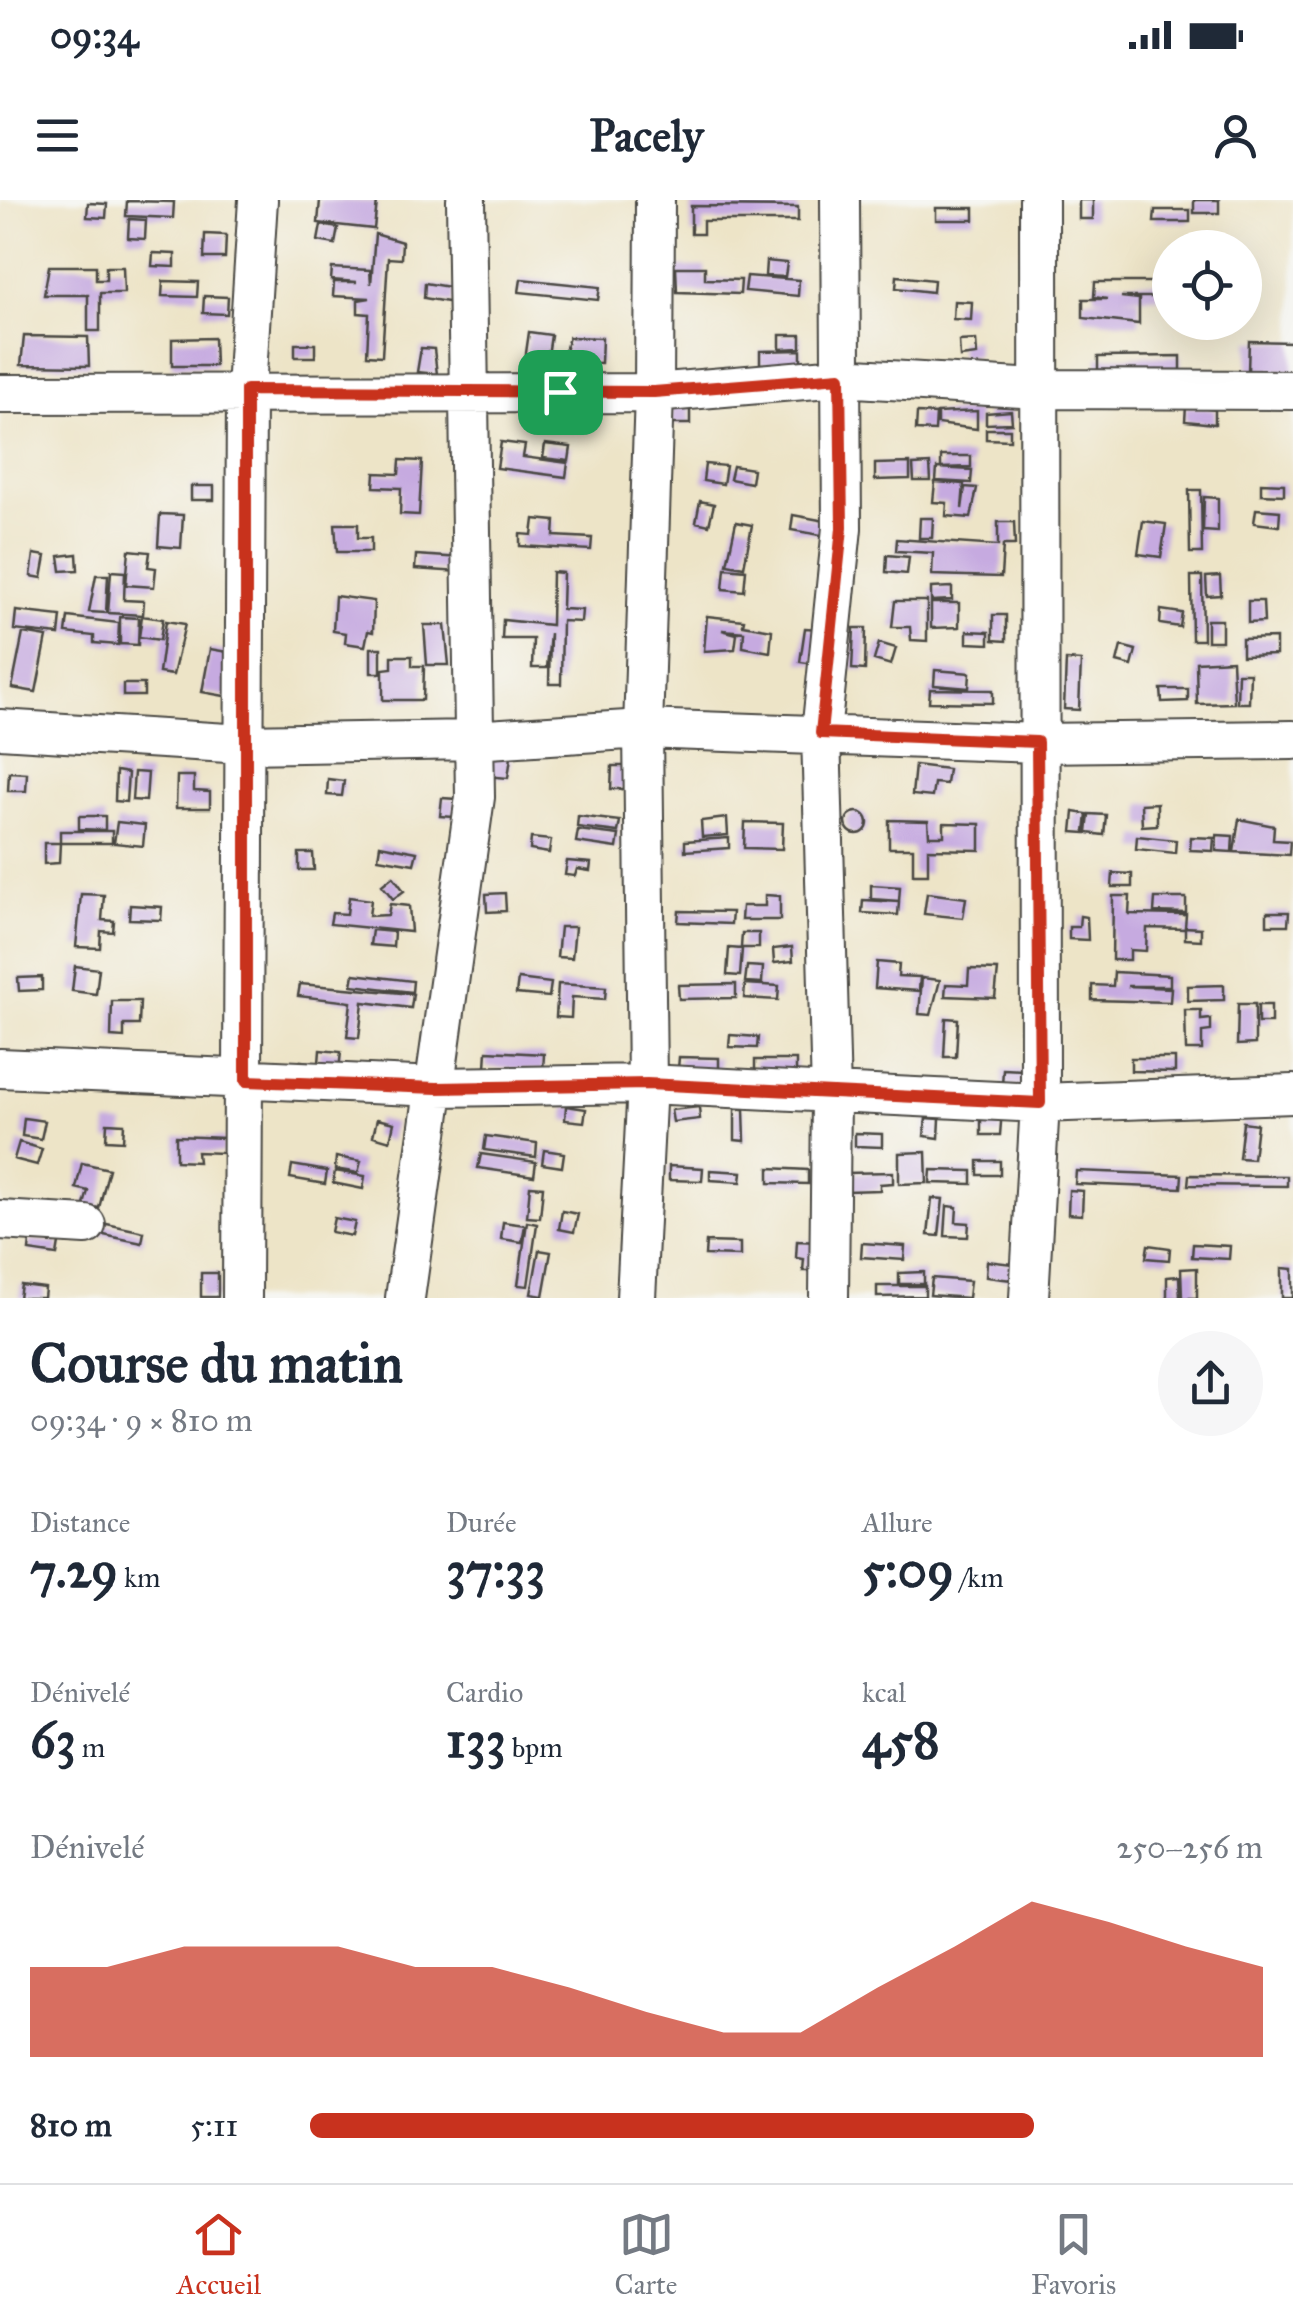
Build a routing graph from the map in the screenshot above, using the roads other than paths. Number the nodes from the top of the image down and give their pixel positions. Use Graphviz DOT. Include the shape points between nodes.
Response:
graph roads {
  1 [pos="258,200"];
  2 [pos="466,200"];
  3 [pos="654,200"];
  4 [pos="840,200"];
  5 [pos="1039,200"];
  6 [pos="840,377"];
  7 [pos="1038,389"];
  8 [pos="246,390"];
  9 [pos="466,390"];
  10 [pos="1293,390"];
  11 [pos="654,392"];
  12 [pos="0,394"];
  13 [pos="642,728"];
  14 [pos="0,729"];
  15 [pos="821,733"];
  16 [pos="472,740"];
  17 [pos="1293,740"];
  18 [pos="1037,742"];
  19 [pos="244,744"];
  20 [pos="0,1068"];
  21 [pos="246,1081"];
  22 [pos="647,1084"];
  23 [pos="437,1088"];
  24 [pos="831,1094"];
  25 [pos="1293,1094"];
  26 [pos="1040,1103"];
  27 [pos="0,1220"];
  28 [pos="86,1225"];
  29 [pos="242,1298"];
  30 [pos="405,1298"];
  31 [pos="636,1298"];
  32 [pos="829,1298"];
  33 [pos="1029,1298"];
  1 -- 8 [label="street"];
  2 -- 9 [label="street"];
  3 -- 11 [label="street"];
  4 -- 6 [label="street"];
  5 -- 7 [label="street"];
  6 -- 7 [label="street"];
  6 -- 11 [label="street"];
  6 -- 15 [label="street" via="842,528"];
  7 -- 10 [label="street"];
  7 -- 18 [label="street"];
  8 -- 9 [label="street"];
  8 -- 12 [label="street"];
  8 -- 19 [label="street"];
  9 -- 11 [label="street"];
  9 -- 16 [label="street"];
  11 -- 13 [label="street"];
  13 -- 15 [label="street"];
  13 -- 16 [label="street"];
  13 -- 22 [label="street"];
  14 -- 19 [label="street"];
  15 -- 18 [label="street"];
  15 -- 24 [label="street"];
  16 -- 19 [label="street"];
  16 -- 23 [label="street" via="476,797"];
  17 -- 18 [label="street"];
  18 -- 26 [label="street"];
  19 -- 21 [label="street"];
  20 -- 21 [label="street"];
  21 -- 23 [label="street"];
  21 -- 29 [label="street"];
  22 -- 23 [label="street"];
  22 -- 24 [label="street"];
  22 -- 31 [label="street"];
  23 -- 30 [label="street"];
  24 -- 26 [label="street"];
  24 -- 32 [label="street"];
  25 -- 26 [label="street"];
  26 -- 33 [label="street"];
  27 -- 28 [label="street"];
}
